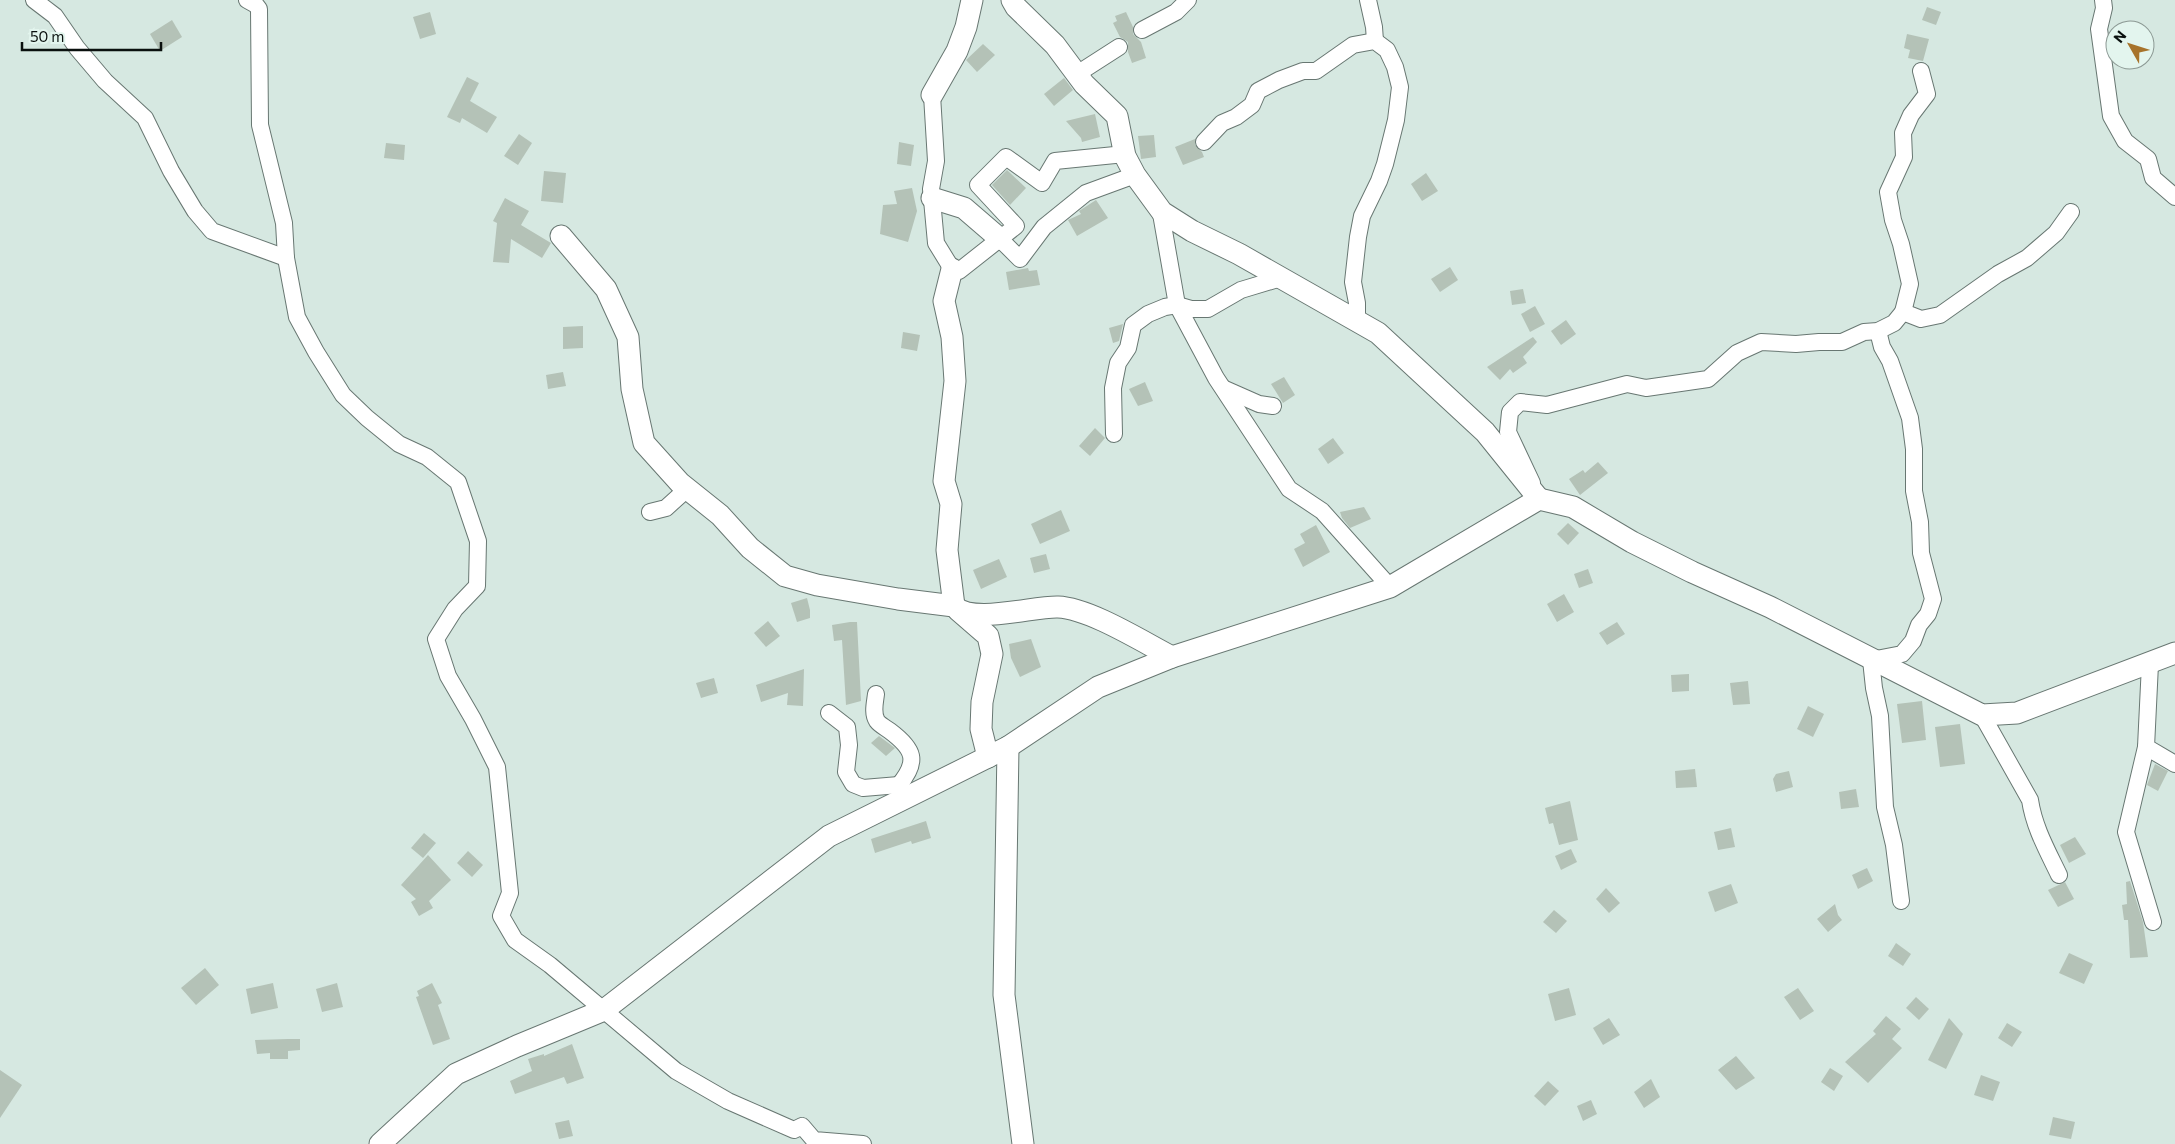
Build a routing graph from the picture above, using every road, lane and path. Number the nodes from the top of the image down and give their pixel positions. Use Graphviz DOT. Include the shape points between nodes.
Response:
graph roads {
  1 [pos="34,0"];
  2 [pos="247,0"];
  3 [pos="972,0"];
  4 [pos="1012,0"];
  5 [pos="1188,0"];
  6 [pos="1368,0"];
  7 [pos="2103,0"];
  8 [pos="1142,30"];
  9 [pos="1375,41"];
  10 [pos="1119,47"];
  11 [pos="1921,70"];
  12 [pos="1077,74"];
  13 [pos="932,95"];
  14 [pos="1204,142"];
  15 [pos="1125,154"];
  16 [pos="1135,175"];
  17 [pos="2175,197"];
  18 [pos="932,198"];
  19 [pos="1160,208"];
  20 [pos="2071,212"];
  21 [pos="561,236"];
  22 [pos="1000,239"];
  23 [pos="286,258"];
  24 [pos="952,269"];
  25 [pos="1281,278"];
  26 [pos="1177,305"];
  27 [pos="1903,312"];
  28 [pos="1357,321"];
  29 [pos="1878,331"];
  30 [pos="1223,388"];
  31 [pos="1273,406"];
  32 [pos="1114,434"];
  33 [pos="687,489"];
  34 [pos="1539,499"];
  35 [pos="650,512"];
  36 [pos="1390,587"];
  37 [pos="956,608"];
  38 [pos="2175,653"];
  39 [pos="1172,657"];
  40 [pos="1871,660"];
  41 [pos="2150,664"];
  42 [pos="876,694"];
  43 [pos="828,713"];
  44 [pos="1982,715"];
  45 [pos="1008,747"];
  46 [pos="2146,748"];
  47 [pos="988,757"];
  48 [pos="2175,764"];
  49 [pos="900,793"];
  50 [pos="2059,875"];
  51 [pos="1900,901"];
  52 [pos="2153,922"];
  53 [pos="604,1010"];
  54 [pos="380,1144"];
  55 [pos="862,1144"];
  56 [pos="1023,1144"];
  1 -- 23 [label="street" via="54,16 105,81 144,118 195,211 212,231"];
  2 -- 23 [label="street" via="258,9 260,125 284,223"];
  3 -- 13 [label="street" via="957,51"];
  4 -- 12 [label="street" via="1055,45"];
  5 -- 8 [label="street" via="1169,16"];
  6 -- 9 [label="street"];
  7 -- 17 [label="street" via="2099,29 2111,116 2125,140 2148,159 2153,178"];
  9 -- 14 [label="street" via="1353,46 1316,71 1303,71 1258,91 1252,104 1222,123"];
  9 -- 28 [label="street" via="1387,50 1400,87 1387,156 1362,216 1358,237 1352,282"];
  10 -- 12 [label="street"];
  11 -- 27 [label="street" via="1927,94 1911,115 1903,133 1904,157 1888,192 1910,284"];
  12 -- 15 [label="street" via="1117,116"];
  13 -- 18 [label="street" via="936,161"];
  15 -- 16 [label="street"];
  15 -- 22 [label="street" via="1055,161 1042,184 1006,157 978,186 1016,226"];
  16 -- 19 [label="street"];
  16 -- 22 [label="street" via="1086,193 1044,227 1020,259"];
  18 -- 22 [label="street" via="964,208"];
  18 -- 24 [label="street" via="936,243"];
  19 -- 25 [label="street" via="1192,231"];
  19 -- 26 [label="street"];
  20 -- 27 [label="street" via="2056,233 2027,258 1940,314 1920,319"];
  21 -- 33 [label="street" via="606,289 628,337 632,389 644,443"];
  22 -- 24 [label="street" via="959,271"];
  23 -- 53 [label="street" via="297,317 343,395 399,444 427,457 458,482 478,541 477,586 455,609 436,639 448,676 498,767 510,893 501,916 515,940"];
  24 -- 37 [label="street" via="944,301 952,337 955,381 944,481 951,504 947,550"];
  25 -- 26 [label="street" via="1241,290 1208,309"];
  25 -- 28 [label="street"];
  26 -- 30 [label="street"];
  26 -- 32 [label="street" via="1148,314 1134,325 1128,348 1118,363 1113,388"];
  27 -- 29 [label="street" via="1894,323"];
  28 -- 34 [label="street" via="1378,333 1485,432"];
  29 -- 34 [label="street" via="1864,332 1842,342 1761,342 1737,353 1708,379 1646,388 1627,384 1548,405 1520,402 1510,412 1508,432"];
  29 -- 40 [label="street" via="1910,418 1921,553 1933,599 1913,641 1902,654"];
  30 -- 31 [label="street" via="1240,398"];
  30 -- 36 [label="street" via="1289,488 1322,512"];
  33 -- 35 [label="street" via="666,508"];
  33 -- 37 [label="street" via="785,576 817,585"];
  34 -- 36 [label="street"];
  34 -- 40 [label="street" via="1573,507 1632,542 1770,607"];
  36 -- 39 [label="street"];
  37 -- 39 [label="street" via="964,612 1004,614 1058,607 1085,612"];
  37 -- 47 [label="street" via="988,636 992,654 982,702 981,729"];
  38 -- 41 [label="street"];
  39 -- 45 [label="street" via="1098,687"];
  40 -- 44 [label="street"];
  40 -- 51 [label="street" via="1880,716 1885,807 1894,845"];
  41 -- 44 [label="street" via="2017,713"];
  41 -- 46 [label="street"];
  42 -- 49 [label="street" via="874,712 877,722 909,748 913,762"];
  43 -- 49 [label="street" via="847,726 846,772 853,784"];
  44 -- 50 [label="street" via="2030,800 2044,848"];
  45 -- 47 [label="street"];
  45 -- 56 [label="street" via="1004,995"];
  46 -- 48 [label="street"];
  46 -- 52 [label="street" via="2126,832"];
  47 -- 49 [label="street"];
  49 -- 53 [label="street" via="829,836"];
  53 -- 54 [label="street" via="456,1074"];
  53 -- 55 [label="street" via="676,1071 728,1101 794,1130 802,1126 814,1140"];
}
